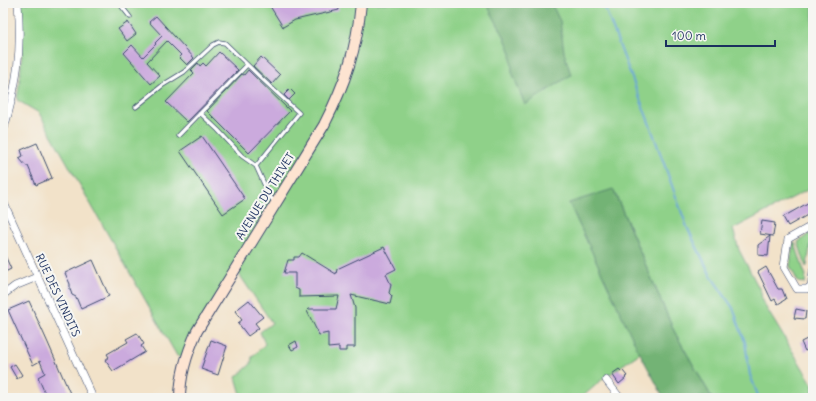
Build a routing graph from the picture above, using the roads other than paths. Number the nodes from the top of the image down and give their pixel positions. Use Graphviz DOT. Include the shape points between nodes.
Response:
graph roads {
  1 [pos="18,3"];
  2 [pos="119,3"];
  3 [pos="361,3"];
  4 [pos="130,17"];
  5 [pos="247,65"];
  6 [pos="136,107"];
  7 [pos="200,114"];
  8 [pos="3,132"];
  9 [pos="178,136"];
  10 [pos="256,166"];
  11 [pos="3,201"];
  12 [pos="275,202"];
  13 [pos="813,225"];
  14 [pos="813,270"];
  15 [pos="37,277"];
  16 [pos="3,295"];
  17 [pos="606,380"];
  18 [pos="93,398"];
  19 [pos="180,398"];
  20 [pos="620,398"];
  1 -- 8 [label="street" via="19,59 13,97"];
  2 -- 4 [label="lane"];
  3 -- 12 [label="main road, AVENUE DU THIVET" via="355,44 339,96 324,125"];
  5 -- 6 [label="lane" via="225,43 219,42 184,72"];
  5 -- 7 [label="lane"];
  5 -- 10 [label="lane" via="299,113"];
  7 -- 9 [label="lane"];
  7 -- 10 [label="lane" via="242,156"];
  10 -- 12 [label="lane" via="270,197"];
  11 -- 15 [label="street, RUE DES VINDITS"];
  12 -- 19 [label="main road, AVENUE DU THIVET" via="197,331 186,358"];
  13 -- 14 [label="street" via="788,239 784,267 797,289 807,289 811,286"];
  15 -- 16 [label="street" via="15,286"];
  15 -- 18 [label="street, RUE DES VINDITS"];
  17 -- 20 [label="street"];
}
